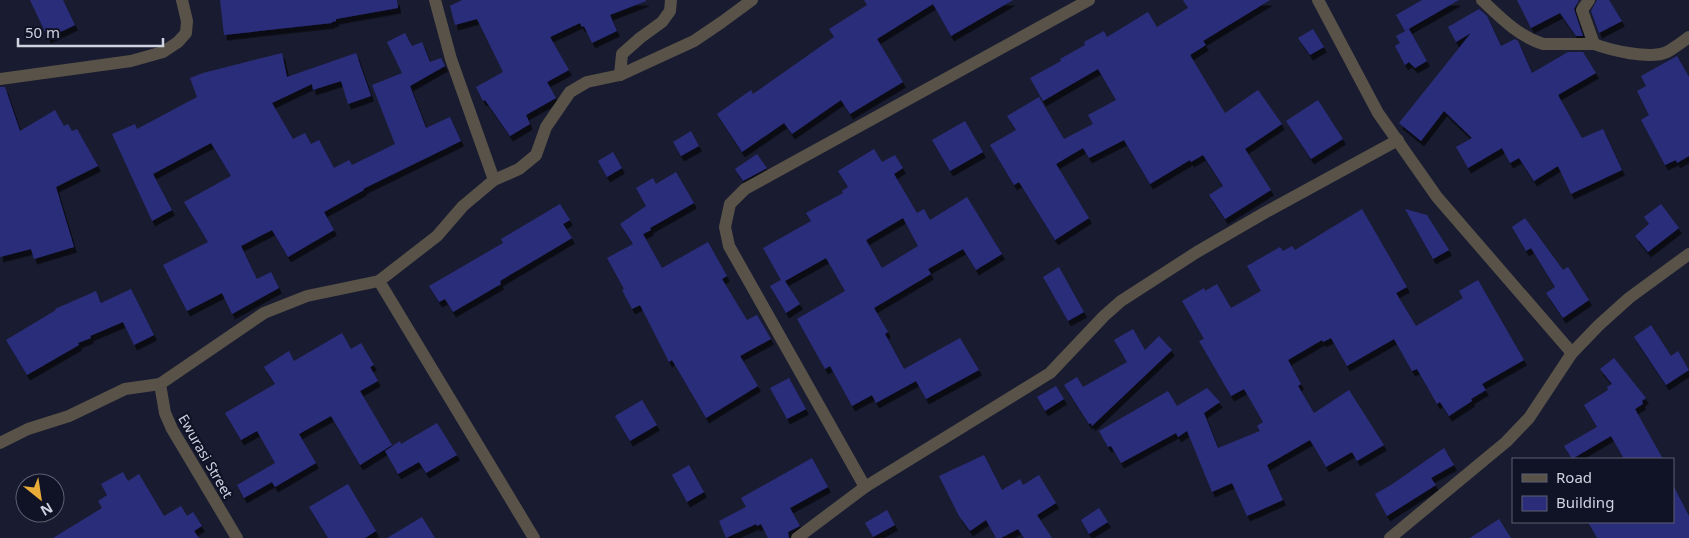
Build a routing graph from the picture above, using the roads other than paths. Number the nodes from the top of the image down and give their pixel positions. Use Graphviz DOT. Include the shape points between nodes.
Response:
graph roads {
  1 [pos="182,0"];
  2 [pos="435,0"];
  3 [pos="671,0"];
  4 [pos="752,0"];
  5 [pos="1089,0"];
  6 [pos="1318,0"];
  7 [pos="1482,0"];
  8 [pos="1589,0"];
  9 [pos="1689,37"];
  10 [pos="1594,44"];
  11 [pos="620,75"];
  12 [pos="0,79"];
  13 [pos="1398,140"];
  14 [pos="494,180"];
  15 [pos="1689,254"];
  16 [pos="379,281"];
  17 [pos="1572,353"];
  18 [pos="160,384"];
  19 [pos="0,444"];
  20 [pos="865,487"];
  21 [pos="237,538"];
  22 [pos="534,538"];
  23 [pos="797,538"];
  24 [pos="1390,538"];
  1 -- 12 [label="street" via="186,33 163,52 131,61"];
  2 -- 14 [label="street" via="451,59"];
  3 -- 11 [label="street" via="670,11 662,22 622,54"];
  4 -- 11 [label="street" via="694,41"];
  5 -- 20 [label="street" via="746,189 730,204 725,227 729,246"];
  6 -- 13 [label="street" via="1378,113"];
  7 -- 10 [label="street" via="1509,26 1537,42"];
  8 -- 10 [label="street" via="1582,10"];
  9 -- 10 [label="street" via="1665,53 1642,55"];
  11 -- 14 [label="street" via="586,82 570,92 546,126 536,155 520,169"];
  13 -- 17 [label="street" via="1437,197"];
  13 -- 20 [label="street" via="1197,252 1144,286 1104,316 1050,373"];
  14 -- 16 [label="street" via="463,206 437,236"];
  15 -- 17 [label="street" via="1629,298"];
  16 -- 18 [label="street" via="307,296 264,314"];
  16 -- 22 [label="street"];
  17 -- 24 [label="street" via="1529,418 1506,442"];
  18 -- 19 [label="street" via="125,389"];
  18 -- 21 [label="street, Ewurasi Street" via="165,413 172,429"];
  20 -- 23 [label="street"];
}
